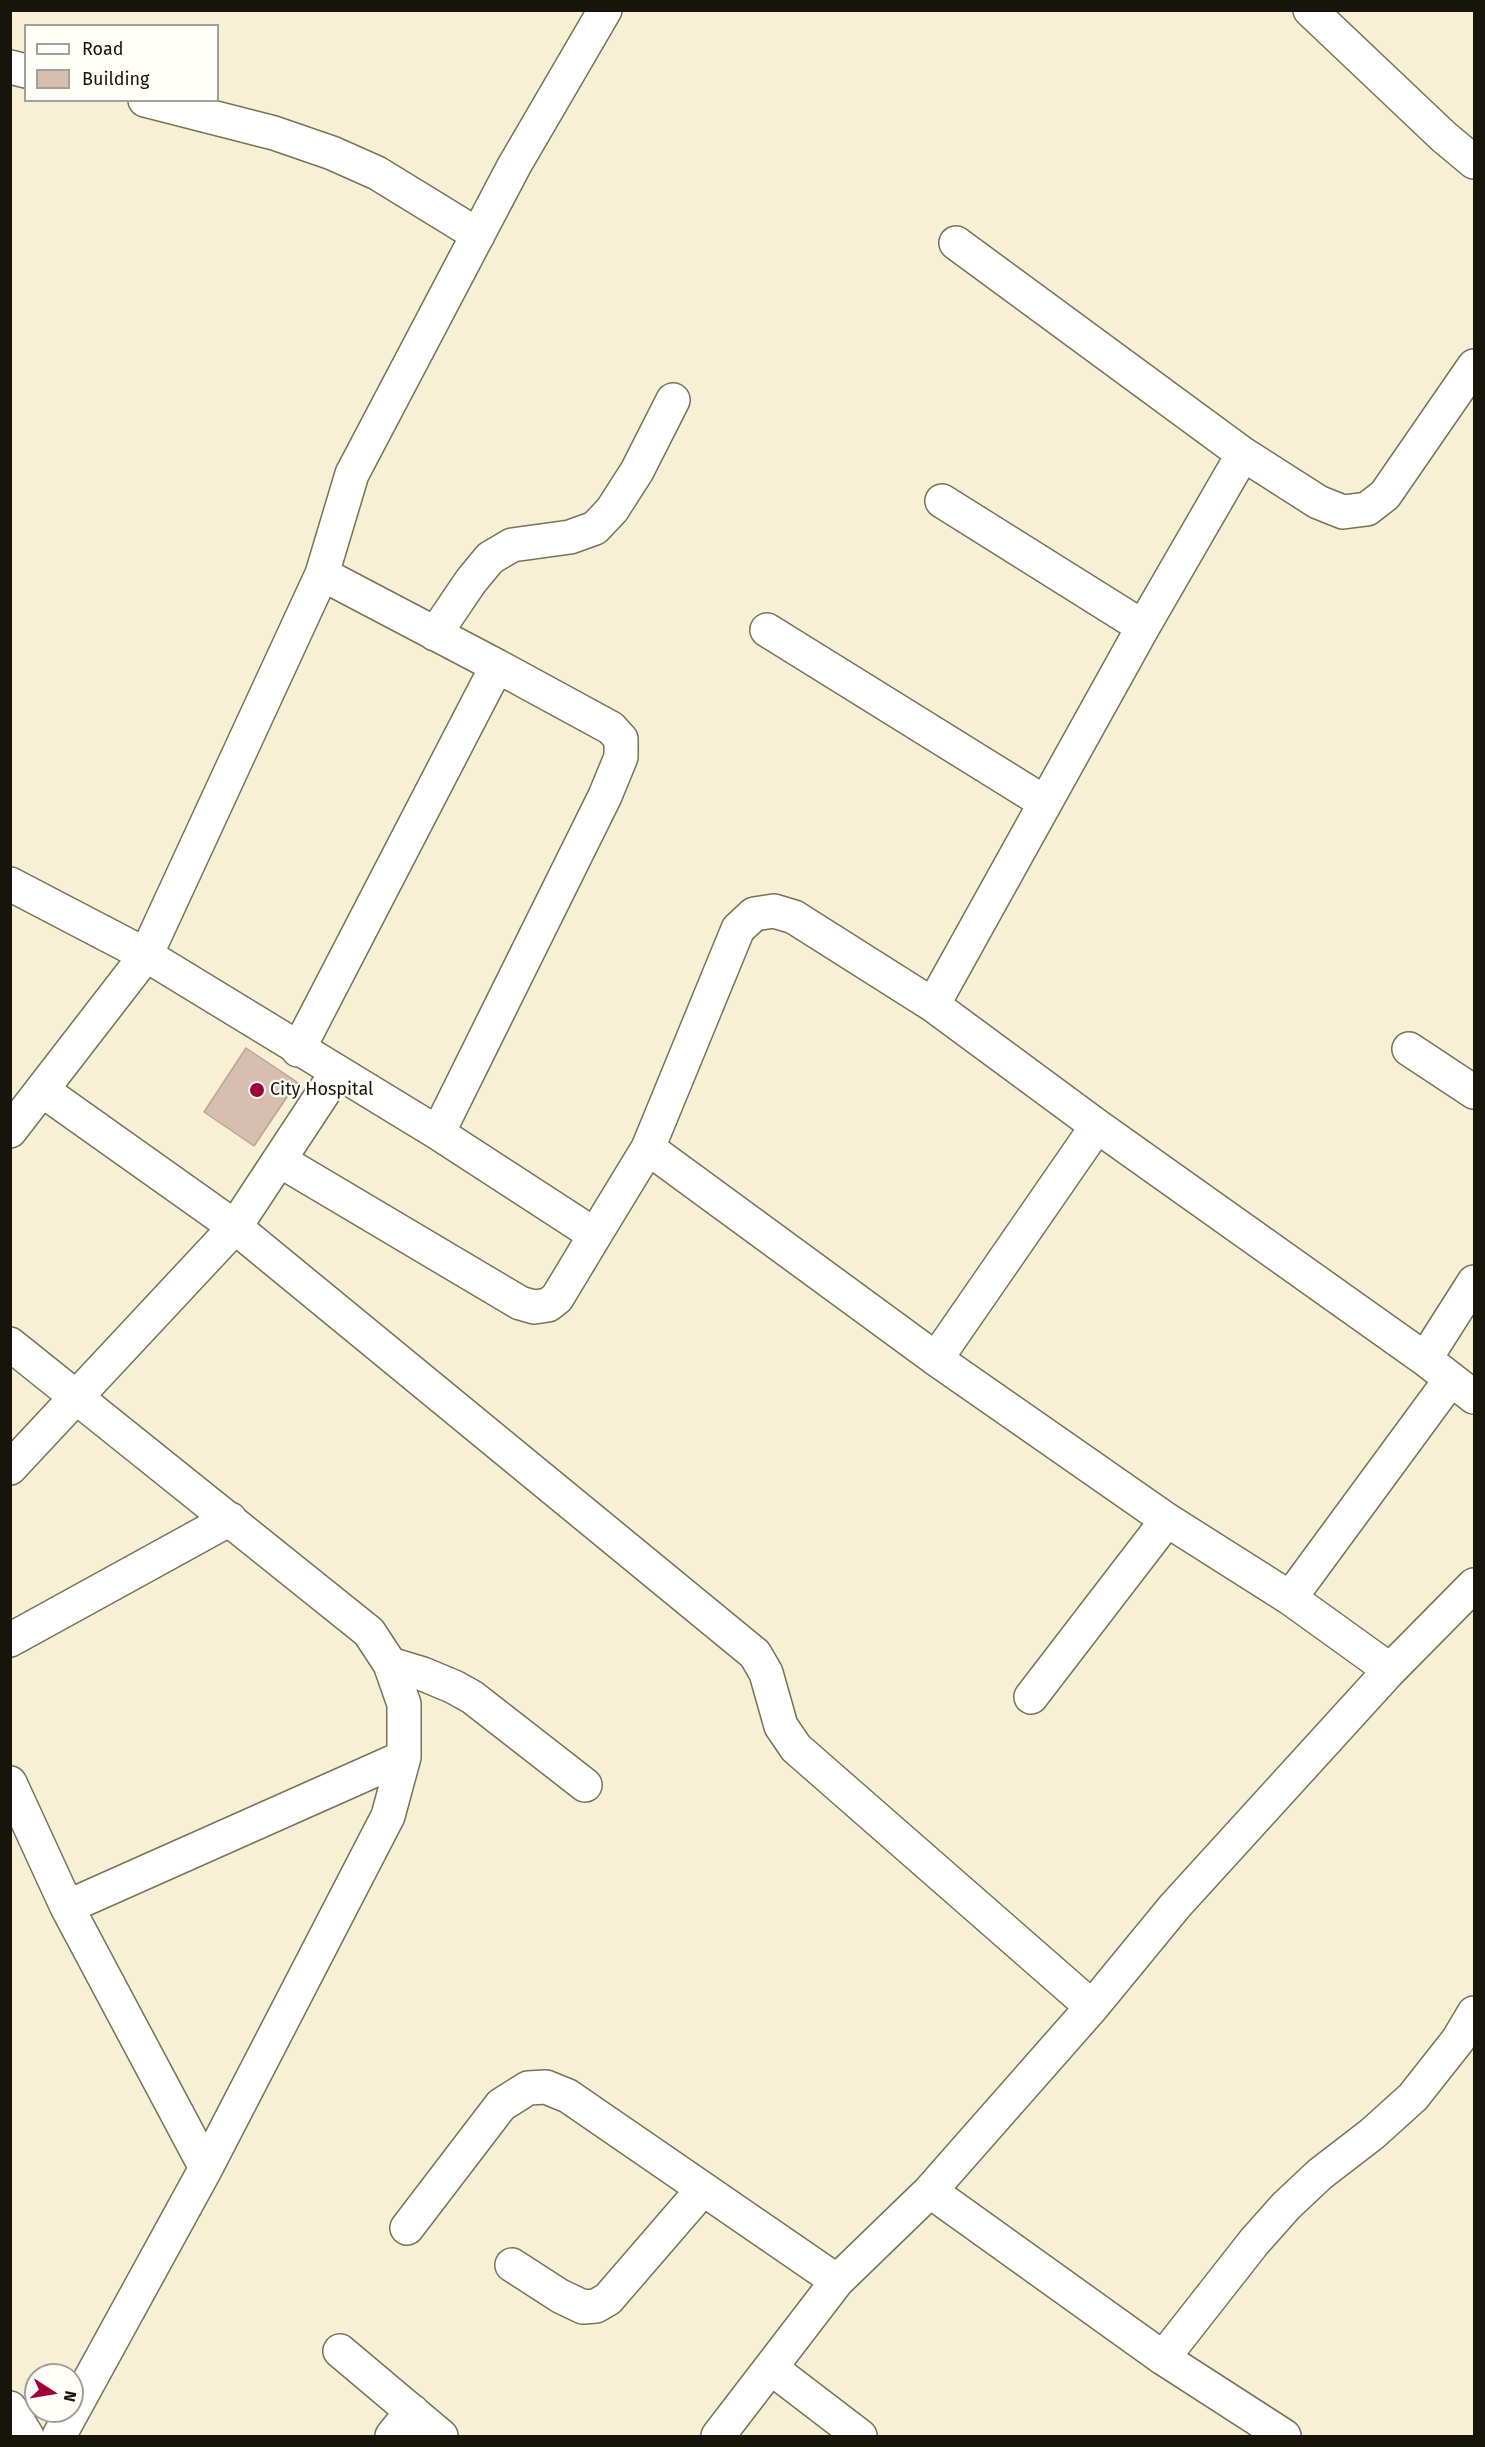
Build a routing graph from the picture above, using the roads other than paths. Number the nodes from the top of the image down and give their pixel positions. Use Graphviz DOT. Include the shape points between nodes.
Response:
graph roads {
  1 [pos="1310,10"];
  2 [pos="595,15"];
  3 [pos="153,102"];
  4 [pos="1474,162"];
  5 [pos="478,235"];
  6 [pos="956,243"];
  7 [pos="1474,366"];
  8 [pos="672,400"];
  9 [pos="1243,454"];
  10 [pos="942,501"];
  11 [pos="322,574"];
  12 [pos="1143,627"];
  13 [pos="767,630"];
  14 [pos="435,634"];
  15 [pos="496,666"];
  16 [pos="1044,802"];
  17 [pos="10,884"];
  18 [pos="146,955"];
  19 [pos="933,1005"];
  20 [pos="1409,1049"];
  21 [pos="298,1050"];
  22 [pos="337,1072"];
  23 [pos="42,1090"];
  24 [pos="1474,1092"];
  25 [pos="1096,1126"];
  26 [pos="10,1131"];
  27 [pos="438,1133"];
  28 [pos="648,1148"];
  29 [pos="279,1160"];
  30 [pos="235,1227"];
  31 [pos="595,1235"];
  32 [pos="1474,1282"];
  33 [pos="10,1344"];
  34 [pos="936,1359"];
  35 [pos="1425,1359"];
  36 [pos="1463,1388"];
  37 [pos="76,1398"];
  38 [pos="10,1468"];
  39 [pos="230,1519"];
  40 [pos="1167,1520"];
  41 [pos="1474,1585"];
  42 [pos="1290,1598"];
  43 [pos="10,1640"];
  44 [pos="390,1665"];
  45 [pos="1390,1670"];
  46 [pos="1031,1697"];
  47 [pos="404,1757"];
  48 [pos="10,1783"];
  49 [pos="585,1785"];
  50 [pos="67,1906"];
  51 [pos="1092,2007"];
  52 [pos="1474,2013"];
  53 [pos="206,2168"];
  54 [pos="703,2190"];
  55 [pos="930,2191"];
  56 [pos="407,2228"];
  57 [pos="512,2265"];
  58 [pos="837,2281"];
  59 [pos="340,2351"];
  60 [pos="1163,2358"];
  61 [pos="771,2368"];
  62 [pos="10,2408"];
  63 [pos="412,2411"];
  64 [pos="27,2436"];
  65 [pos="59,2436"];
  66 [pos="392,2436"];
  67 [pos="441,2436"];
  68 [pos="718,2436"];
  69 [pos="860,2436"];
  70 [pos="1284,2436"];
  1 -- 4 [label="street"];
  2 -- 5 [label="street"];
  3 -- 5 [label="street" via="274,132 332,153 377,173"];
  5 -- 11 [label="street" via="352,474"];
  6 -- 9 [label="street"];
  7 -- 9 [label="street" via="1385,495 1367,509 1343,512 1318,502"];
  8 -- 14 [label="street" via="637,471 612,510 595,528 570,537 512,545 490,558"];
  9 -- 12 [label="street"];
  10 -- 12 [label="street"];
  11 -- 14 [label="street"];
  11 -- 18 [label="street"];
  12 -- 16 [label="street"];
  13 -- 16 [label="street"];
  14 -- 15 [label="street"];
  15 -- 21 [label="street"];
  15 -- 27 [label="street" via="611,728 621,739 621,757"];
  16 -- 19 [label="street"];
  17 -- 18 [label="street"];
  18 -- 21 [label="street"];
  18 -- 23 [label="street"];
  19 -- 25 [label="street"];
  19 -- 28 [label="street" via="794,917 774,911 754,914 738,929"];
  20 -- 24 [label="street"];
  21 -- 22 [label="street"];
  22 -- 27 [label="street"];
  22 -- 29 [label="street"];
  23 -- 26 [label="street"];
  23 -- 30 [label="street"];
  25 -- 34 [label="street"];
  25 -- 35 [label="street"];
  27 -- 31 [label="street"];
  28 -- 31 [label="street"];
  28 -- 34 [label="street"];
  29 -- 30 [label="street"];
  29 -- 31 [label="street" via="520,1303 534,1307 548,1305 557,1298"];
  30 -- 37 [label="street"];
  30 -- 51 [label="street" via="755,1654 766,1673 781,1726 796,1748"];
  32 -- 35 [label="street"];
  33 -- 37 [label="street"];
  34 -- 40 [label="street"];
  35 -- 36 [label="street"];
  36 -- 42 [label="street"];
  37 -- 38 [label="street"];
  37 -- 39 [label="street"];
  39 -- 43 [label="street"];
  39 -- 44 [label="street" via="369,1632"];
  40 -- 42 [label="street"];
  40 -- 46 [label="street"];
  41 -- 45 [label="street"];
  42 -- 45 [label="street"];
  44 -- 47 [label="street" via="404,1704"];
  44 -- 49 [label="street" via="423,1674 472,1697"];
  45 -- 51 [label="street" via="1174,1906"];
  47 -- 50 [label="street"];
  47 -- 53 [label="street" via="388,1816"];
  48 -- 50 [label="street"];
  50 -- 53 [label="street"];
  51 -- 55 [label="street"];
  52 -- 60 [label="street" via="1413,2097 1286,2206"];
  53 -- 65 [label="street"];
  54 -- 56 [label="street" via="568,2097 546,2087 528,2088 501,2105"];
  54 -- 57 [label="street" via="608,2299 596,2306 583,2307 560,2296"];
  54 -- 58 [label="street"];
  55 -- 58 [label="street"];
  55 -- 60 [label="street"];
  58 -- 61 [label="street"];
  59 -- 63 [label="street"];
  60 -- 70 [label="street"];
  61 -- 68 [label="street"];
  61 -- 69 [label="street"];
  62 -- 64 [label="street"];
  63 -- 66 [label="street"];
  63 -- 67 [label="street"];
}
